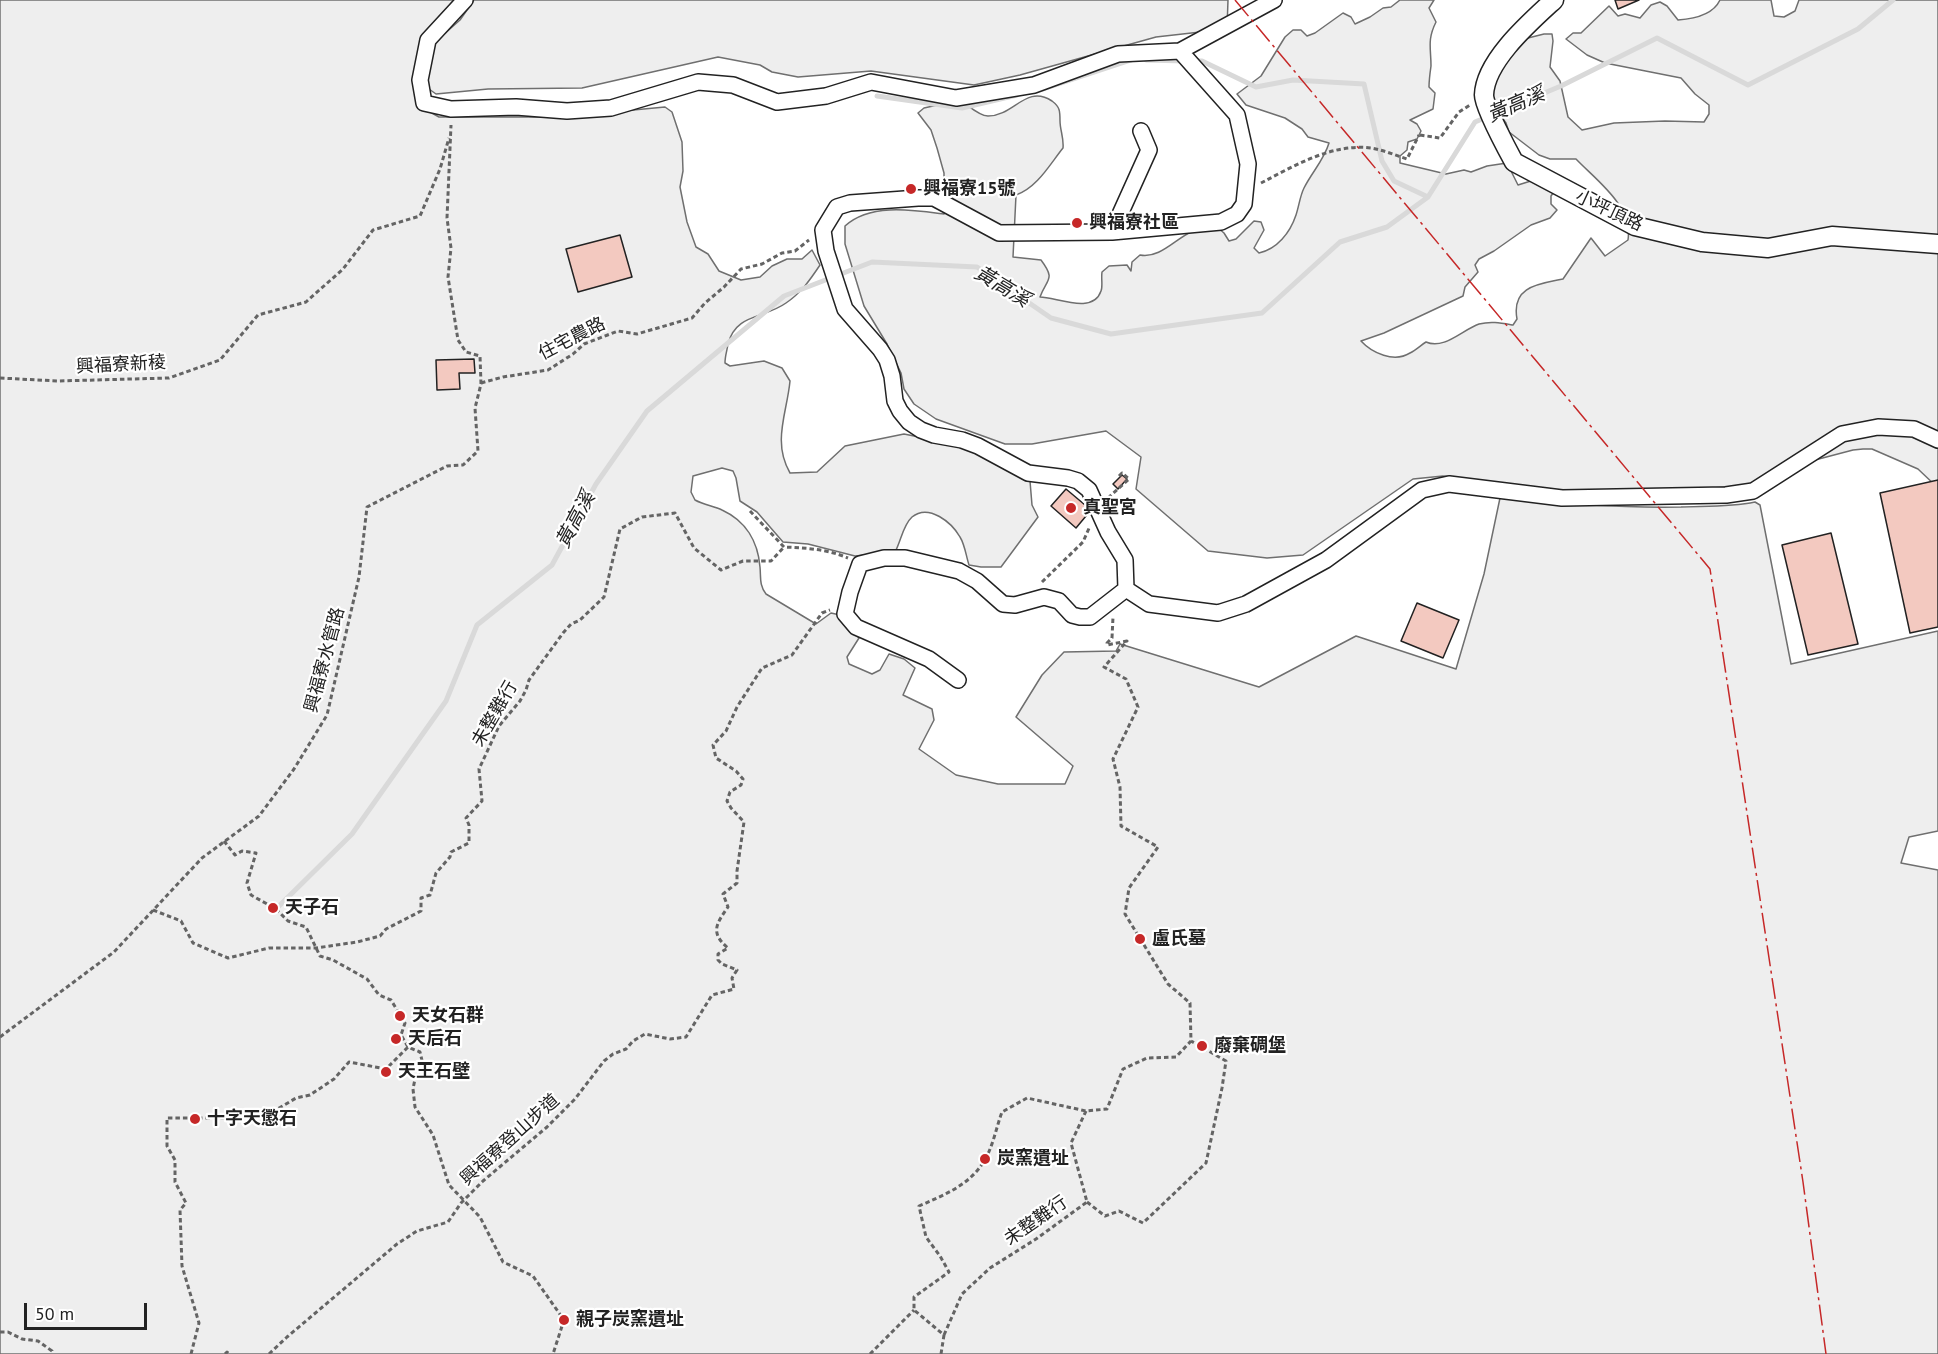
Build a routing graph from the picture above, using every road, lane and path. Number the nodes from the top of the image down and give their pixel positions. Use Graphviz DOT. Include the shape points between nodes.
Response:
graph roads {
  1 [pos="465,0"];
  2 [pos="1274,0"];
  3 [pos="1554,0"];
  4 [pos="1180,51"];
  5 [pos="1484,96"];
  6 [pos="451,109"];
  7 [pos="1141,131"];
  8 [pos="450,134"];
  9 [pos="1246,183"];
  10 [pos="823,231"];
  11 [pos="1112,232"];
  12 [pos="1938,244"];
  13 [pos="0,378"];
  14 [pos="481,384"];
  15 [pos="1938,440"];
  16 [pos="1119,476"];
  17 [pos="750,511"];
  18 [pos="1099,511"];
  19 [pos="784,547"];
  20 [pos="860,564"];
  21 [pos="1126,589"];
  22 [pos="1028,600"];
  23 [pos="845,614"];
  24 [pos="1112,638"];
  25 [pos="958,680"];
  26 [pos="224,842"];
  27 [pos="153,910"];
  28 [pos="316,948"];
  29 [pos="401,1035"];
  30 [pos="0,1037"];
  31 [pos="396,1039"];
  32 [pos="1191,1041"];
  33 [pos="408,1047"];
  34 [pos="1086,1111"];
  35 [pos="463,1201"];
  36 [pos="1087,1202"];
  37 [pos="914,1310"];
  38 [pos="0,1332"];
  39 [pos="944,1335"];
  40 [pos="52,1354"];
  41 [pos="191,1354"];
  42 [pos="225,1354"];
  43 [pos="229,1354"];
  44 [pos="269,1354"];
  45 [pos="553,1354"];
  46 [pos="870,1354"];
  47 [pos="941,1354"];
  1 -- 6 [label="street" via="428,40 420,80 424,103"];
  2 -- 4 [label="street"];
  3 -- 5 [label="street" via="1522,30 1490,71"];
  4 -- 6 [label="street" via="1118,54 1034,85 956,98 871,82 826,96 777,102 733,85 698,82 611,108"];
  4 -- 9 [label="street" via="1238,115 1248,164"];
  5 -- 9 [label="path" via="1459,112 1440,138 1418,135 1407,159 1370,148 1342,149 1305,160 1251,188"];
  5 -- 12 [label="street, 小坪頂路" via="1514,162 1635,226 1702,242 1768,248 1832,237"];
  6 -- 8 [label="path"];
  7 -- 11 [label="street" via="1149,150"];
  8 -- 13 [label="path, 興福寮新稜" via="420,216 373,230 343,269 306,302 258,315 220,360 169,378"];
  8 -- 14 [label="path" via="448,277 458,340 466,352 480,356"];
  9 -- 11 [label="street" via="1244,204 1237,214 1221,222"];
  10 -- 11 [label="street" via="837,207 850,203 934,198 999,233"];
  10 -- 14 [label="path, 住宅農路" via="795,251 741,269 692,318 637,334 618,331 584,344 548,370"];
  10 -- 18 [label="street" via="845,309 884,354 895,401 909,422 934,435 978,446 1028,473 1078,481 1089,490"];
  14 -- 26 [label="path, 興福寮水管路" via="475,408 478,451 463,465 447,466 367,507 359,577 327,715 259,816"];
  15 -- 21 [label="street" via="1914,429 1878,427 1842,434 1753,490 1726,495 1562,498 1449,484 1422,490 1326,560 1246,604 1218,613 1149,604"];
  16 -- 18 [label="path" via="1122,473 1129,479"];
  17 -- 19 [label="path"];
  18 -- 21 [label="street" via="1125,560"];
  18 -- 22 [label="path" via="1083,542"];
  19 -- 20 [label="path" via="835,553"];
  19 -- 28 [label="path, 未整難行" via="771,561 743,561 721,570 694,548 675,513 642,517 620,529 604,597 563,633 499,726 479,769 482,801 465,818 469,843 451,852 436,873 430,895 421,898 422,912 380,936"];
  20 -- 22 [label="street" via="905,558 959,571 1003,604"];
  20 -- 23 [label="street"];
  21 -- 22 [label="street" via="1090,617 1072,615 1059,601 1044,597"];
  23 -- 25 [label="street" via="856,627 929,658"];
  23 -- 35 [label="path, 興福寮登山步道" via="833,610 822,613 792,656 762,668 726,731 713,746 716,758 743,779 727,801 744,822 737,883 723,894 728,907 717,922 719,941 728,948 718,954 718,960 737,970 732,978 734,989 712,995 686,1037 670,1039 645,1034 613,1054 554,1120"];
  24 -- 32 [label="path" via="1107,645 1127,641 1104,667 1126,679 1138,707 1113,759 1120,787 1121,826 1158,847 1129,888 1125,914 1168,984 1191,1003"];
  26 -- 27 [label="path, 興福寮水管路" via="202,858"];
  26 -- 28 [label="path" via="235,855 242,851 256,853 247,883 251,895 288,921 306,927"];
  27 -- 28 [label="path, 未整難行" via="181,921 193,943 228,958 269,948"];
  27 -- 30 [label="path, 興福寮水管路" via="114,952"];
  28 -- 29 [label="path" via="320,956 367,979 380,995 391,1000 405,1023"];
  29 -- 31 [label="path"];
  29 -- 33 [label="path"];
  32 -- 34 [label="path" via="1176,1057 1147,1058 1123,1069 1107,1109"];
  32 -- 36 [label="path" via="1226,1061 1206,1163 1143,1223 1119,1211 1105,1216"];
  33 -- 35 [label="path" via="420,1052 424,1069 416,1074 415,1107 433,1136 449,1185"];
  33 -- 41 [label="path" via="386,1069 350,1062 310,1095 296,1098 272,1113 167,1118 167,1146 175,1160 175,1182 186,1203 180,1209 182,1266 198,1323"];
  34 -- 36 [label="path, 未整難行" via="1071,1143"];
  34 -- 37 [label="path" via="1027,1098 1002,1113 985,1159 974,1176 920,1206 926,1237 949,1272 914,1297"];
  35 -- 44 [label="path, 興福寮登山步道" via="448,1222 417,1231 398,1244"];
  35 -- 45 [label="path" via="480,1217 504,1262 533,1276 564,1320"];
  36 -- 39 [label="path, 未整難行" via="962,1294"];
  37 -- 39 [label="path"];
  37 -- 46 [label="path"];
  38 -- 40 [label="path" via="38,1341"];
  39 -- 47 [label="path, 未整難行"];
  42 -- 43 [label="path"];
}
